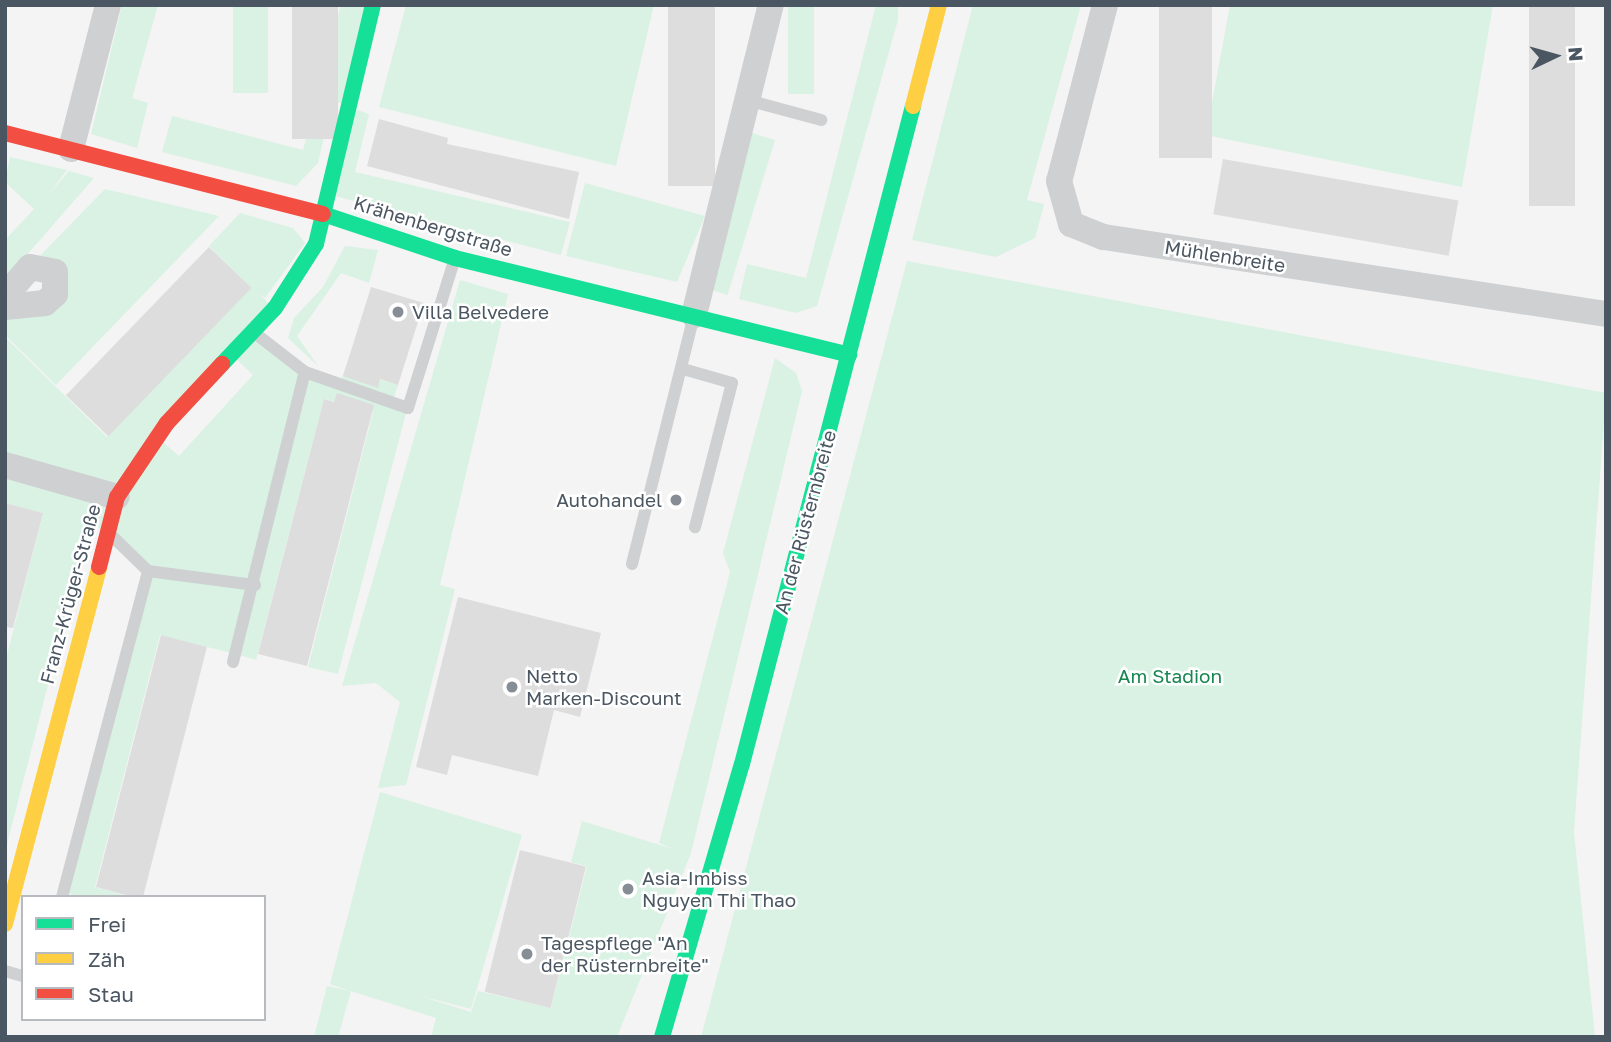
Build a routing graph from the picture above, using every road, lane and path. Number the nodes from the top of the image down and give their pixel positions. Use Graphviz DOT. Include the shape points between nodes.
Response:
graph roads {
  1 [pos="108,5"];
  2 [pos="373,5"];
  3 [pos="771,5"];
  4 [pos="939,5"];
  5 [pos="1105,5"];
  6 [pos="747,100"];
  7 [pos="821,120"];
  8 [pos="5,133"];
  9 [pos="71,149"];
  10 [pos="324,214"];
  11 [pos="455,258"];
  12 [pos="5,296"];
  13 [pos="5,307"];
  14 [pos="1606,314"];
  15 [pos="694,315"];
  16 [pos="252,330"];
  17 [pos="849,355"];
  18 [pos="683,369"];
  19 [pos="305,372"];
  20 [pos="5,466"];
  21 [pos="117,497"];
  22 [pos="695,527"];
  23 [pos="110,534"];
  24 [pos="632,564"];
  25 [pos="148,571"];
  26 [pos="256,585"];
  27 [pos="233,662"];
  28 [pos="13,855"];
  29 [pos="63,895"];
  30 [pos="5,924"];
  31 [pos="662,1037"];
  1 -- 9 [label="street"];
  2 -- 10 [label="street, Franz-Krüger-Straße"];
  3 -- 6 [label="street"];
  4 -- 17 [label="street, An der Rüsternbreite"];
  5 -- 14 [label="street, Mühlenbreite" via="1059,181 1071,224 1117,239"];
  6 -- 7 [label="lane"];
  6 -- 15 [label="street"];
  8 -- 9 [label="street, Krähenbergstraße"];
  9 -- 10 [label="street, Krähenbergstraße"];
  10 -- 11 [label="street, Krähenbergstraße"];
  10 -- 16 [label="street, Franz-Krüger-Straße" via="298,278"];
  11 -- 15 [label="street, Krähenbergstraße"];
  11 -- 19 [label="lane" via="408,408"];
  12 -- 13 [label="street" via="30,267 55,272 55,294 45,303"];
  15 -- 17 [label="street, Krähenbergstraße"];
  15 -- 18 [label="lane"];
  16 -- 19 [label="lane"];
  16 -- 21 [label="street, Franz-Krüger-Straße" via="167,423"];
  17 -- 31 [label="street, An der Rüsternbreite" via="687,969"];
  18 -- 22 [label="lane" via="732,383"];
  18 -- 24 [label="lane"];
  19 -- 26 [label="lane"];
  20 -- 21 [label="street"];
  21 -- 23 [label="street, Franz-Krüger-Straße"];
  23 -- 25 [label="lane"];
  23 -- 28 [label="street, Franz-Krüger-Straße"];
  25 -- 26 [label="lane"];
  25 -- 29 [label="lane"];
  26 -- 27 [label="lane"];
  28 -- 30 [label="street, Franz-Krüger-Straße"];
}
